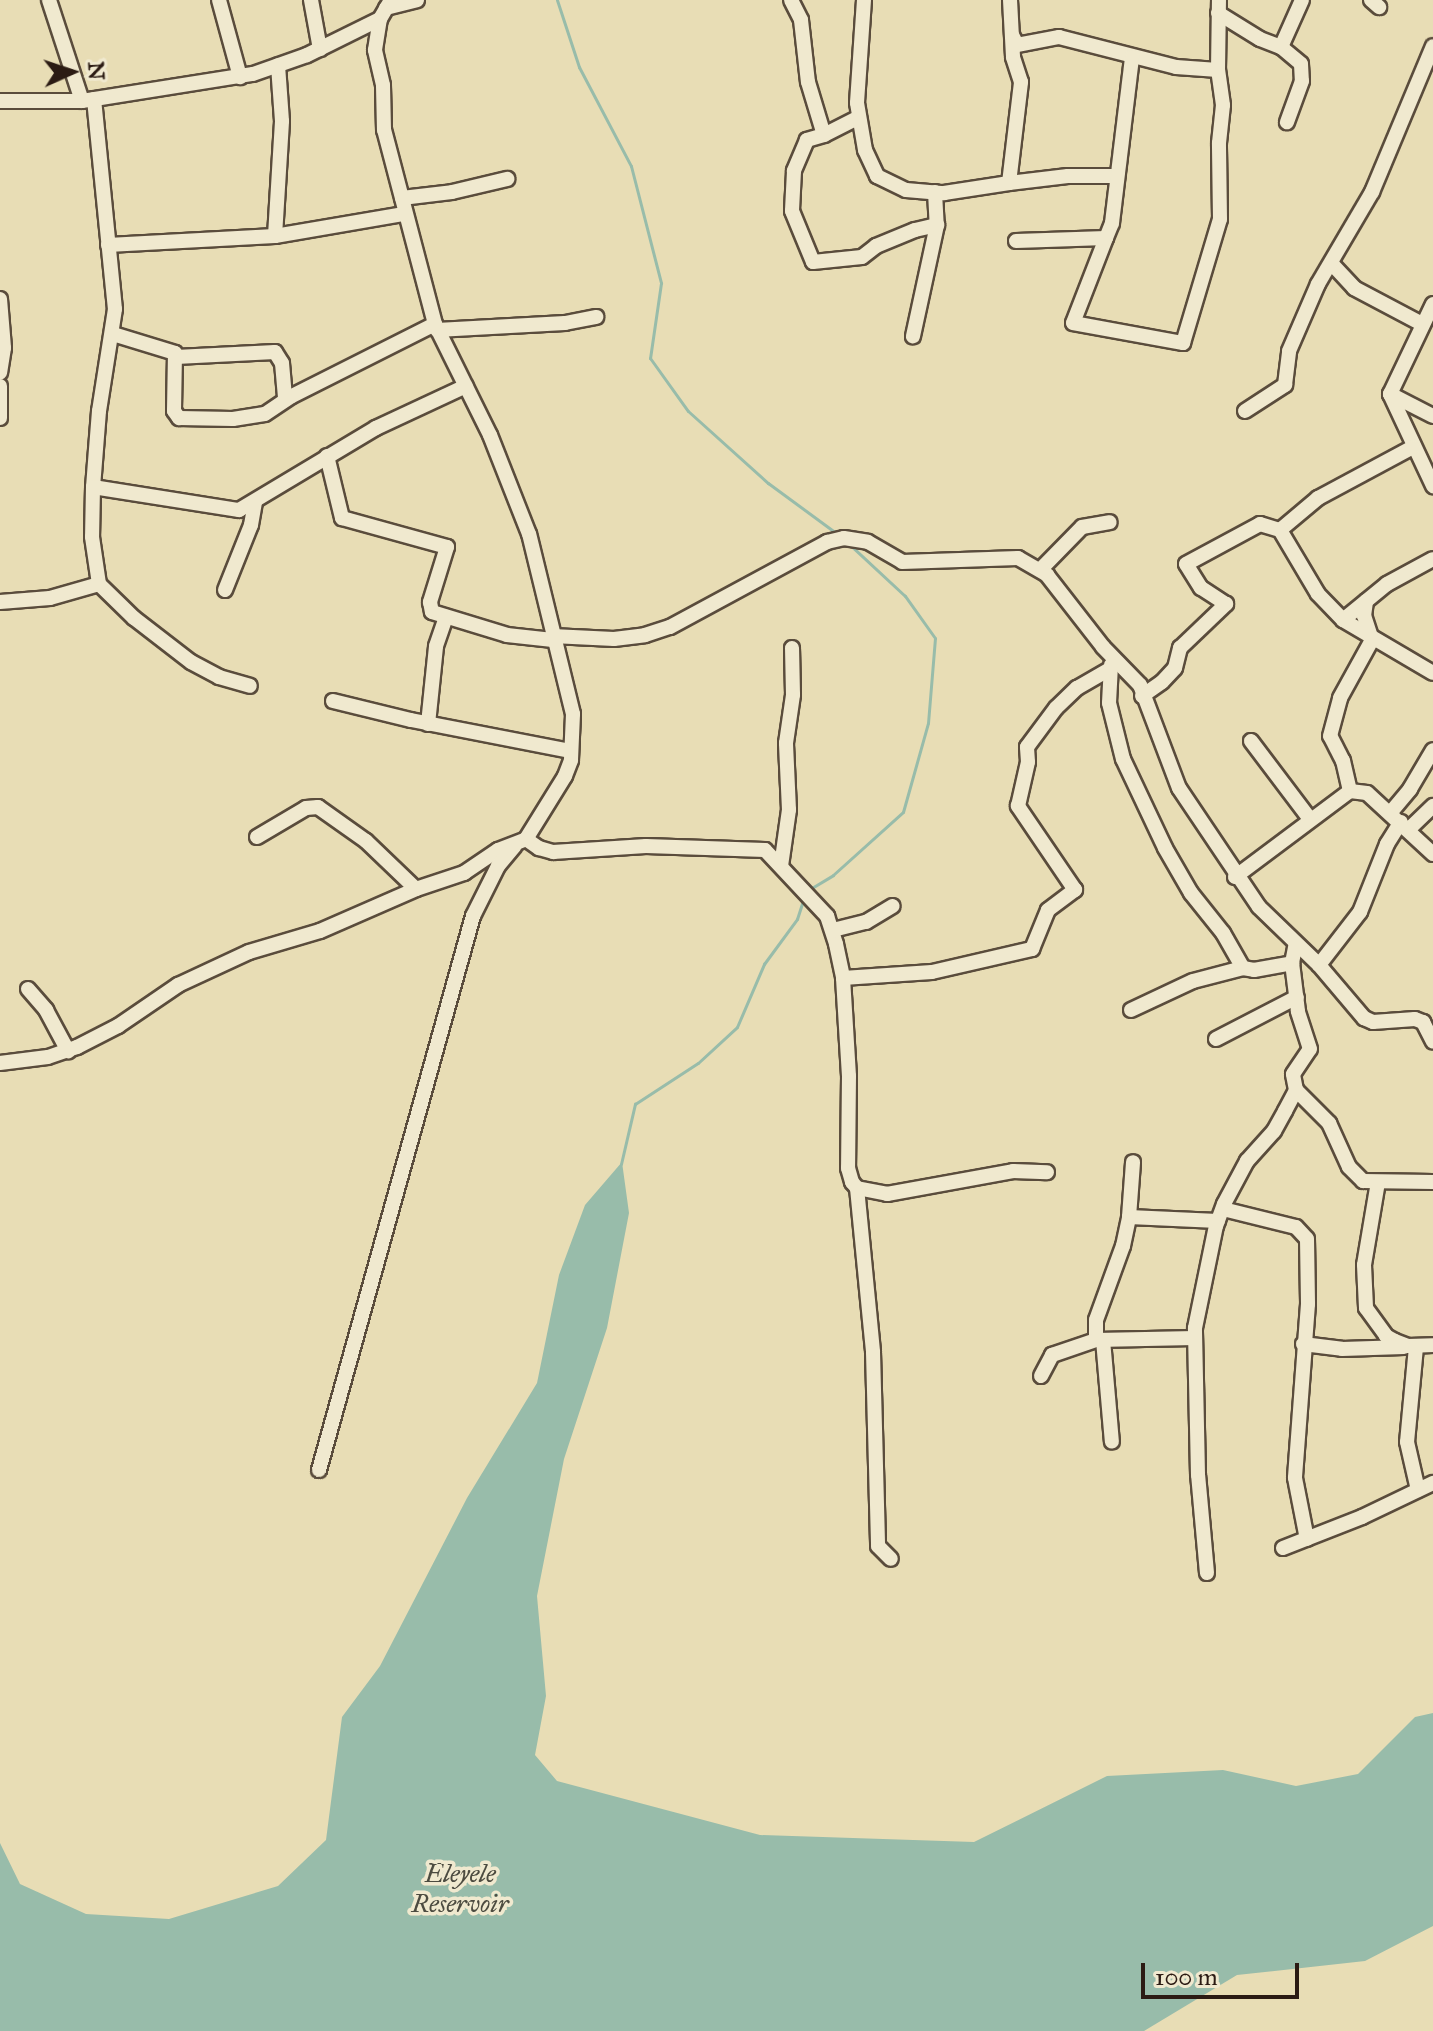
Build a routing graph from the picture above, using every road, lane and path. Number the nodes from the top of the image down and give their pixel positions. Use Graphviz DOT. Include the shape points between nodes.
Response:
graph roads {
  1 [pos="49,0"];
  2 [pos="219,0"];
  3 [pos="311,0"];
  4 [pos="417,0"];
  5 [pos="791,0"];
  6 [pos="864,0"];
  7 [pos="1010,0"];
  8 [pos="1302,0"];
  9 [pos="1218,7"];
  10 [pos="386,9"];
  11 [pos="348,35"];
  12 [pos="1011,35"];
  13 [pos="1433,46"];
  14 [pos="1281,47"];
  15 [pos="320,49"];
  16 [pos="375,50"];
  17 [pos="1132,57"];
  18 [pos="278,65"];
  19 [pos="1218,70"];
  20 [pos="240,77"];
  21 [pos="88,100"];
  22 [pos="0,101"];
  23 [pos="857,118"];
  24 [pos="1287,122"];
  25 [pos="824,135"];
  26 [pos="1116,176"];
  27 [pos="507,179"];
  28 [pos="1009,183"];
  29 [pos="935,192"];
  30 [pos="402,198"];
  31 [pos="404,214"];
  32 [pos="937,225"];
  33 [pos="275,236"];
  34 [pos="1106,238"];
  35 [pos="1016,241"];
  36 [pos="108,245"];
  37 [pos="1332,264"];
  38 [pos="0,299"];
  39 [pos="1433,304"];
  40 [pos="596,317"];
  41 [pos="1422,324"];
  42 [pos="436,327"];
  43 [pos="113,334"];
  44 [pos="913,336"];
  45 [pos="176,357"];
  46 [pos="0,373"];
  47 [pos="0,386"];
  48 [pos="466,386"];
  49 [pos="1390,394"];
  50 [pos="285,400"];
  51 [pos="1245,411"];
  52 [pos="1433,416"];
  53 [pos="0,418"];
  54 [pos="1413,447"];
  55 [pos="327,456"];
  56 [pos="1433,486"];
  57 [pos="93,487"];
  58 [pos="255,502"];
  59 [pos="1110,522"];
  60 [pos="1280,530"];
  61 [pos="1433,559"];
  62 [pos="1040,570"];
  63 [pos="99,584"];
  64 [pos="225,590"];
  65 [pos="1366,601"];
  66 [pos="0,602"];
  67 [pos="446,617"];
  68 [pos="1343,620"];
  69 [pos="552,638"];
  70 [pos="1372,640"];
  71 [pos="792,648"];
  72 [pos="1112,663"];
  73 [pos="1433,673"];
  74 [pos="250,686"];
  75 [pos="1142,696"];
  76 [pos="333,701"];
  77 [pos="428,724"];
  78 [pos="1251,741"];
  79 [pos="1433,750"];
  80 [pos="571,751"];
  81 [pos="1350,791"];
  82 [pos="1433,806"];
  83 [pos="1310,819"];
  84 [pos="1400,821"];
  85 [pos="257,837"];
  86 [pos="522,841"];
  87 [pos="1433,854"];
  88 [pos="781,866"];
  89 [pos="1235,877"];
  90 [pos="416,889"];
  91 [pos="893,906"];
  92 [pos="833,930"];
  93 [pos="1296,943"];
  94 [pos="1292,963"];
  95 [pos="1319,965"];
  96 [pos="1243,968"];
  97 [pos="843,978"];
  98 [pos="28,989"];
  99 [pos="1297,997"];
  100 [pos="1131,1010"];
  101 [pos="1216,1039"];
  102 [pos="1433,1042"];
  103 [pos="68,1051"];
  104 [pos="0,1063"];
  105 [pos="1296,1090"];
  106 [pos="1133,1162"];
  107 [pos="1047,1172"];
  108 [pos="1378,1182"];
  109 [pos="1433,1182"];
  110 [pos="857,1188"];
  111 [pos="1220,1215"];
  112 [pos="1129,1217"];
  113 [pos="1195,1338"];
  114 [pos="1099,1340"];
  115 [pos="1303,1344"];
  116 [pos="1433,1345"];
  117 [pos="1412,1346"];
  118 [pos="1041,1376"];
  119 [pos="1112,1442"];
  120 [pos="319,1470"];
  121 [pos="1433,1483"];
  122 [pos="1418,1490"];
  123 [pos="1307,1539"];
  124 [pos="1283,1548"];
  125 [pos="891,1559"];
  126 [pos="1207,1573"];
  1 -- 21 [label="street"];
  2 -- 20 [label="street"];
  3 -- 15 [label="street"];
  4 -- 10 [label="street"];
  5 -- 25 [label="street" via="801,20 808,82"];
  6 -- 23 [label="street"];
  7 -- 12 [label="street"];
  8 -- 14 [label="street"];
  9 -- 14 [label="street" via="1270,45"];
  9 -- 19 [label="street"];
  10 -- 11 [label="street"];
  10 -- 16 [label="street"];
  11 -- 15 [label="street"];
  11 -- 16 [label="street"];
  12 -- 17 [label="street" via="1017,45 1059,37"];
  12 -- 28 [label="street" via="1021,82"];
  13 -- 37 [label="street" via="1383,167"];
  14 -- 24 [label="street" via="1304,71"];
  15 -- 18 [label="street"];
  16 -- 30 [label="street" via="383,85 384,130"];
  17 -- 19 [label="street"];
  17 -- 26 [label="street"];
  18 -- 20 [label="street"];
  18 -- 33 [label="street" via="282,136"];
  19 -- 34 [label="street" via="1223,105 1220,219 1183,343 1073,323"];
  20 -- 21 [label="street"];
  21 -- 22 [label="street"];
  21 -- 36 [label="street"];
  23 -- 25 [label="street"];
  23 -- 29 [label="street" via="877,176 906,190"];
  25 -- 32 [label="street" via="807,140 794,171 792,211 813,262 862,257 876,246"];
  26 -- 28 [label="street"];
  26 -- 34 [label="street"];
  27 -- 30 [label="street"];
  28 -- 29 [label="street"];
  29 -- 32 [label="street"];
  30 -- 31 [label="street"];
  31 -- 33 [label="street"];
  31 -- 42 [label="street"];
  32 -- 44 [label="street"];
  33 -- 36 [label="street"];
  34 -- 35 [label="street"];
  36 -- 43 [label="street"];
  37 -- 41 [label="street" via="1354,288"];
  37 -- 51 [label="street" via="1289,351 1285,385"];
  38 -- 46 [label="street"];
  39 -- 41 [label="street"];
  40 -- 42 [label="street" via="565,323"];
  41 -- 49 [label="street"];
  42 -- 48 [label="street"];
  42 -- 50 [label="street"];
  43 -- 45 [label="street" via="172,351"];
  43 -- 57 [label="street"];
  45 -- 50 [label="street" via="275,352 282,363"];
  45 -- 50 [label="street" via="174,411 179,418 254,418"];
  47 -- 53 [label="street"];
  48 -- 55 [label="street"];
  48 -- 69 [label="street" via="529,534"];
  49 -- 52 [label="street"];
  49 -- 54 [label="street"];
  54 -- 56 [label="street"];
  54 -- 60 [label="street" via="1318,498"];
  55 -- 58 [label="street"];
  55 -- 67 [label="street" via="342,518 447,547 429,607"];
  57 -- 58 [label="street" via="230,511"];
  57 -- 63 [label="street" via="92,537"];
  58 -- 64 [label="street"];
  59 -- 62 [label="street" via="1082,527"];
  60 -- 68 [label="street" via="1318,594"];
  60 -- 75 [label="street" via="1255,524 1186,564 1201,588 1226,604 1180,648 1175,668"];
  61 -- 65 [label="street"];
  62 -- 69 [label="street" via="1018,558 902,562 868,542 844,538 657,631 614,639"];
  62 -- 72 [label="street"];
  63 -- 66 [label="street" via="50,598"];
  63 -- 74 [label="street" via="191,662"];
  65 -- 68 [label="street"];
  65 -- 70 [label="street" via="1364,616"];
  67 -- 69 [label="street" via="507,635"];
  67 -- 77 [label="street" via="436,646"];
  68 -- 70 [label="street"];
  69 -- 80 [label="street" via="573,714"];
  70 -- 73 [label="street"];
  70 -- 81 [label="street" via="1340,698 1330,736"];
  71 -- 88 [label="street" via="786,743 789,810"];
  72 -- 75 [label="street" via="1140,685"];
  72 -- 96 [label="street" via="1109,703 1134,787 1191,893"];
  72 -- 97 [label="street" via="1056,708 1027,747 1018,806 1075,890 1048,910 1032,949 932,972"];
  75 -- 89 [label="street" via="1179,788"];
  76 -- 77 [label="street"];
  77 -- 80 [label="street"];
  78 -- 83 [label="street"];
  79 -- 84 [label="street" via="1410,789"];
  80 -- 86 [label="street" via="565,776"];
  81 -- 83 [label="street"];
  81 -- 84 [label="street" via="1367,793"];
  82 -- 84 [label="street"];
  83 -- 89 [label="street"];
  84 -- 87 [label="street"];
  84 -- 95 [label="street" via="1360,912"];
  85 -- 90 [label="street" via="306,808 318,807 366,841"];
  86 -- 88 [label="street" via="553,852 748,847 765,850"];
  86 -- 90 [label="street" via="464,873"];
  86 -- 120 [label="street" via="498,866 473,916"];
  88 -- 92 [label="street" via="827,916"];
  89 -- 93 [label="street"];
  90 -- 103 [label="street" via="320,931 249,952 178,985 118,1026"];
  91 -- 92 [label="street" via="866,922"];
  92 -- 97 [label="street"];
  93 -- 94 [label="street"];
  93 -- 95 [label="street"];
  94 -- 96 [label="street"];
  94 -- 99 [label="street"];
  95 -- 102 [label="street" via="1364,1018 1415,1019 1423,1022"];
  96 -- 100 [label="street" via="1193,981"];
  97 -- 110 [label="street" via="848,1168"];
  98 -- 103 [label="street"];
  99 -- 101 [label="street"];
  99 -- 105 [label="street" via="1310,1049 1293,1074"];
  103 -- 104 [label="street"];
  105 -- 108 [label="street" via="1329,1123 1357,1177"];
  105 -- 111 [label="street" via="1274,1131 1247,1161"];
  106 -- 112 [label="street"];
  107 -- 110 [label="street" via="1013,1171 887,1194"];
  108 -- 109 [label="street"];
  108 -- 117 [label="street" via="1364,1265 1366,1308 1386,1336"];
  110 -- 125 [label="street" via="873,1352 878,1546"];
  111 -- 112 [label="street"];
  111 -- 113 [label="street"];
  111 -- 115 [label="street" via="1296,1227 1307,1239"];
  112 -- 114 [label="street" via="1096,1320"];
  113 -- 114 [label="street"];
  113 -- 126 [label="street"];
  114 -- 118 [label="street" via="1052,1355"];
  114 -- 119 [label="street"];
  115 -- 117 [label="street" via="1342,1349"];
  115 -- 123 [label="street" via="1295,1478"];
  116 -- 117 [label="street"];
  117 -- 122 [label="street" via="1407,1442"];
  121 -- 122 [label="street"];
  122 -- 123 [label="street"];
  123 -- 124 [label="street"];
}
